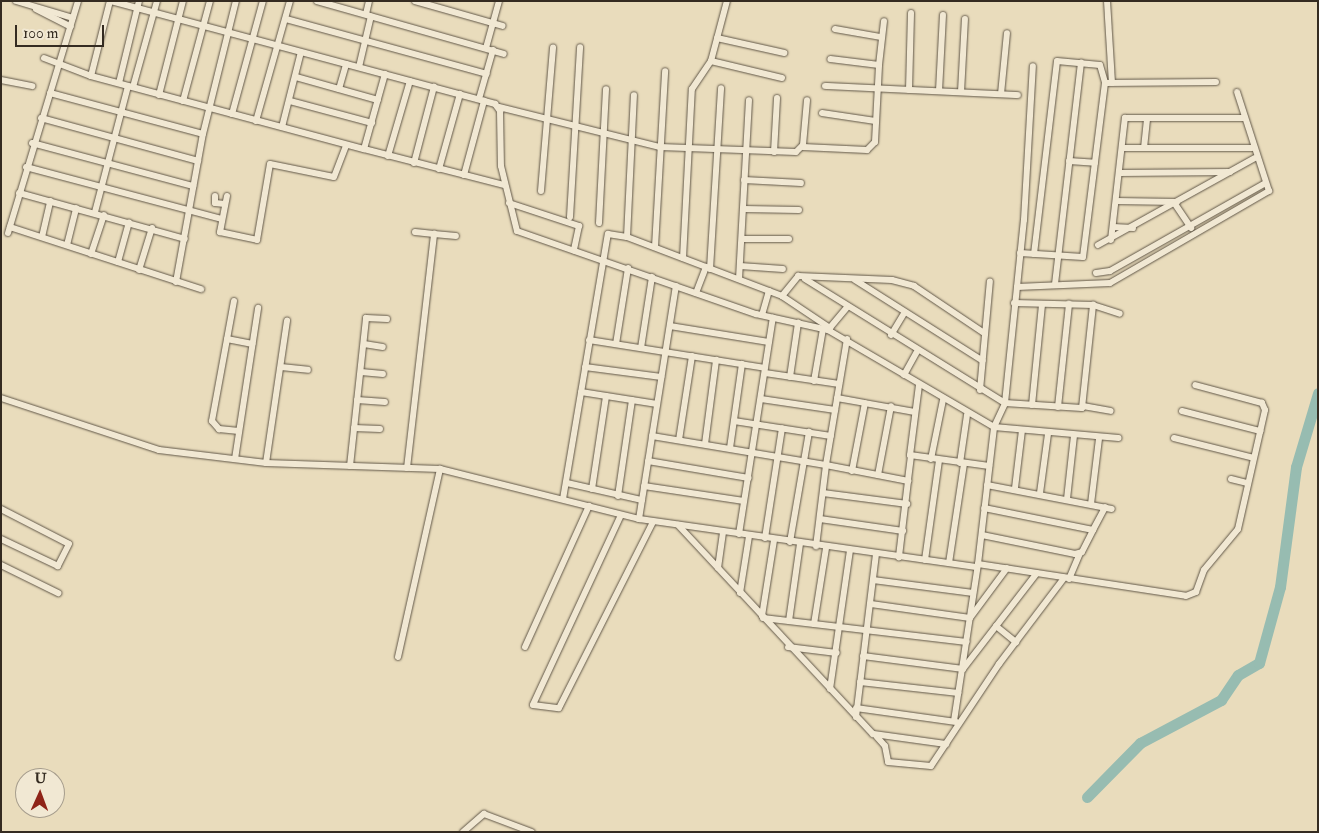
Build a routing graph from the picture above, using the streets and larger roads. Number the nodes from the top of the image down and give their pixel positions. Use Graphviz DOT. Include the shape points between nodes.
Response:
graph roads {
  1 [pos="16,1"];
  2 [pos="78,1"];
  3 [pos="110,1"];
  4 [pos="157,1"];
  5 [pos="183,1"];
  6 [pos="210,1"];
  7 [pos="236,1"];
  8 [pos="263,1"];
  9 [pos="290,1"];
  10 [pos="317,1"];
  11 [pos="370,1"];
  12 [pos="415,1"];
  13 [pos="499,1"];
  14 [pos="727,1"];
  15 [pos="1107,1"];
  16 [pos="138,5"];
  17 [pos="342,5"];
  18 [pos="33,7"];
  19 [pos="153,12"];
  20 [pos="911,14"];
  21 [pos="369,15"];
  22 [pos="943,15"];
  23 [pos="73,18"];
  24 [pos="286,19"];
  25 [pos="965,19"];
  26 [pos="178,20"];
  27 [pos="884,21"];
  28 [pos="492,23"];
  29 [pos="204,26"];
  30 [pos="502,26"];
  31 [pos="70,27"];
  32 [pos="835,29"];
  33 [pos="228,32"];
  34 [pos="1007,33"];
  35 [pos="881,37"];
  36 [pos="252,38"];
  37 [pos="717,38"];
  38 [pos="366,41"];
  39 [pos="277,44"];
  40 [pos="580,47"];
  41 [pos="486,48"];
  42 [pos="553,48"];
  43 [pos="494,50"];
  44 [pos="302,52"];
  45 [pos="784,53"];
  46 [pos="504,54"];
  47 [pos="44,58"];
  48 [pos="830,59"];
  49 [pos="711,61"];
  50 [pos="1081,63"];
  51 [pos="346,64"];
  52 [pos="879,65"];
  53 [pos="61,66"];
  54 [pos="1033,66"];
  55 [pos="359,67"];
  56 [pos="665,71"];
  57 [pos="385,74"];
  58 [pos="487,74"];
  59 [pos="91,76"];
  60 [pos="296,78"];
  61 [pos="782,78"];
  62 [pos="1,80"];
  63 [pos="410,81"];
  64 [pos="1216,82"];
  65 [pos="118,83"];
  66 [pos="1109,83"];
  67 [pos="32,86"];
  68 [pos="825,86"];
  69 [pos="131,87"];
  70 [pos="434,87"];
  71 [pos="720,88"];
  72 [pos="339,89"];
  73 [pos="606,89"];
  74 [pos="909,90"];
  75 [pos="878,91"];
  76 [pos="939,91"];
  77 [pos="50,92"];
  78 [pos="960,92"];
  79 [pos="1237,92"];
  80 [pos="460,94"];
  81 [pos="1001,94"];
  82 [pos="159,95"];
  83 [pos="634,95"];
  84 [pos="1018,95"];
  85 [pos="777,98"];
  86 [pos="378,100"];
  87 [pos="481,100"];
  88 [pos="748,100"];
  89 [pos="808,100"];
  90 [pos="183,101"];
  91 [pos="290,101"];
  92 [pos="499,107"];
  93 [pos="209,108"];
  94 [pos="121,114"];
  95 [pos="232,114"];
  96 [pos="822,114"];
  97 [pos="41,118"];
  98 [pos="1147,118"];
  99 [pos="1244,118"];
  100 [pos="541,120"];
  101 [pos="256,121"];
  102 [pos="875,121"];
  103 [pos="372,123"];
  104 [pos="282,127"];
  105 [pos="575,128"];
  106 [pos="203,134"];
  107 [pos="604,135"];
  108 [pos="114,138"];
  109 [pos="632,140"];
  110 [pos="32,143"];
  111 [pos="346,145"];
  112 [pos="660,147"];
  113 [pos="803,147"];
  114 [pos="1122,148"];
  115 [pos="1144,148"];
  116 [pos="1252,148"];
  117 [pos="364,149"];
  118 [pos="689,149"];
  119 [pos="718,149"];
  120 [pos="746,150"];
  121 [pos="774,152"];
  122 [pos="388,156"];
  123 [pos="1255,158"];
  124 [pos="198,161"];
  125 [pos="1069,161"];
  126 [pos="109,163"];
  127 [pos="414,163"];
  128 [pos="1095,163"];
  129 [pos="26,167"];
  130 [pos="439,169"];
  131 [pos="1231,172"];
  132 [pos="1119,173"];
  133 [pos="464,176"];
  134 [pos="744,180"];
  135 [pos="802,183"];
  136 [pos="1264,184"];
  137 [pos="504,185"];
  138 [pos="193,186"];
  139 [pos="102,188"];
  140 [pos="541,191"];
  141 [pos="19,193"];
  142 [pos="215,196"];
  143 [pos="227,196"];
  144 [pos="50,201"];
  145 [pos="1116,201"];
  146 [pos="509,203"];
  147 [pos="1177,203"];
  148 [pos="226,204"];
  149 [pos="76,208"];
  150 [pos="744,209"];
  151 [pos="799,210"];
  152 [pos="95,212"];
  153 [pos="189,212"];
  154 [pos="104,215"];
  155 [pos="570,217"];
  156 [pos="221,219"];
  157 [pos="129,222"];
  158 [pos="599,223"];
  159 [pos="1190,225"];
  160 [pos="1113,227"];
  161 [pos="152,228"];
  162 [pos="1134,228"];
  163 [pos="414,232"];
  164 [pos="434,234"];
  165 [pos="1195,234"];
  166 [pos="456,236"];
  167 [pos="42,237"];
  168 [pos="627,237"];
  169 [pos="185,239"];
  170 [pos="742,239"];
  171 [pos="789,239"];
  172 [pos="1111,240"];
  173 [pos="66,245"];
  174 [pos="1098,245"];
  175 [pos="655,247"];
  176 [pos="574,250"];
  177 [pos="91,254"];
  178 [pos="1020,254"];
  179 [pos="1034,254"];
  180 [pos="1059,257"];
  181 [pos="683,258"];
  182 [pos="602,260"];
  183 [pos="118,262"];
  184 [pos="740,266"];
  185 [pos="628,268"];
  186 [pos="708,268"];
  187 [pos="783,269"];
  188 [pos="139,270"];
  189 [pos="1096,272"];
  190 [pos="652,277"];
  191 [pos="739,279"];
  192 [pos="805,279"];
  193 [pos="854,279"];
  194 [pos="990,281"];
  195 [pos="176,282"];
  196 [pos="1055,284"];
  197 [pos="676,286"];
  198 [pos="1017,287"];
  199 [pos="201,289"];
  200 [pos="769,291"];
  201 [pos="696,293"];
  202 [pos="782,296"];
  203 [pos="234,302"];
  204 [pos="1014,303"];
  205 [pos="1042,304"];
  206 [pos="1069,304"];
  207 [pos="1093,305"];
  208 [pos="258,308"];
  209 [pos="847,308"];
  210 [pos="904,313"];
  211 [pos="1120,314"];
  212 [pos="762,315"];
  213 [pos="773,318"];
  214 [pos="387,319"];
  215 [pos="287,321"];
  216 [pos="798,323"];
  217 [pos="670,326"];
  218 [pos="827,329"];
  219 [pos="984,333"];
  220 [pos="891,335"];
  221 [pos="228,339"];
  222 [pos="589,340"];
  223 [pos="847,340"];
  224 [pos="769,342"];
  225 [pos="254,344"];
  226 [pos="364,344"];
  227 [pos="616,344"];
  228 [pos="383,347"];
  229 [pos="641,348"];
  230 [pos="665,352"];
  231 [pos="918,352"];
  232 [pos="692,356"];
  233 [pos="716,360"];
  234 [pos="982,361"];
  235 [pos="742,364"];
  236 [pos="281,367"];
  237 [pos="585,367"];
  238 [pos="308,370"];
  239 [pos="765,370"];
  240 [pos="361,372"];
  241 [pos="383,374"];
  242 [pos="904,375"];
  243 [pos="661,377"];
  244 [pos="790,377"];
  245 [pos="814,381"];
  246 [pos="839,384"];
  247 [pos="919,385"];
  248 [pos="1195,385"];
  249 [pos="980,390"];
  250 [pos="581,392"];
  251 [pos="606,396"];
  252 [pos="1,398"];
  253 [pos="837,398"];
  254 [pos="761,399"];
  255 [pos="357,400"];
  256 [pos="632,400"];
  257 [pos="943,400"];
  258 [pos="385,402"];
  259 [pos="865,402"];
  260 [pos="1005,403"];
  261 [pos="657,404"];
  262 [pos="1032,405"];
  263 [pos="891,406"];
  264 [pos="1083,406"];
  265 [pos="1058,407"];
  266 [pos="835,410"];
  267 [pos="1111,411"];
  268 [pos="1182,411"];
  269 [pos="915,412"];
  270 [pos="966,415"];
  271 [pos="734,421"];
  272 [pos="757,425"];
  273 [pos="354,428"];
  274 [pos="782,428"];
  275 [pos="994,428"];
  276 [pos="380,429"];
  277 [pos="1022,430"];
  278 [pos="239,431"];
  279 [pos="809,432"];
  280 [pos="1260,432"];
  281 [pos="1048,434"];
  282 [pos="652,436"];
  283 [pos="831,436"];
  284 [pos="1074,436"];
  285 [pos="1120,438"];
  286 [pos="1174,438"];
  287 [pos="1099,439"];
  288 [pos="680,440"];
  289 [pos="705,444"];
  290 [pos="730,448"];
  291 [pos="753,452"];
  292 [pos="911,456"];
  293 [pos="778,457"];
  294 [pos="1254,458"];
  295 [pos="235,459"];
  296 [pos="935,459"];
  297 [pos="805,461"];
  298 [pos="648,462"];
  299 [pos="266,463"];
  300 [pos="962,464"];
  301 [pos="350,466"];
  302 [pos="826,466"];
  303 [pos="989,466"];
  304 [pos="407,468"];
  305 [pos="440,469"];
  306 [pos="852,471"];
  307 [pos="878,475"];
  308 [pos="748,478"];
  309 [pos="1231,479"];
  310 [pos="908,480"];
  311 [pos="567,483"];
  312 [pos="1248,483"];
  313 [pos="987,484"];
  314 [pos="644,486"];
  315 [pos="1015,488"];
  316 [pos="592,489"];
  317 [pos="823,493"];
  318 [pos="1040,493"];
  319 [pos="618,496"];
  320 [pos="563,499"];
  321 [pos="1066,499"];
  322 [pos="642,500"];
  323 [pos="744,501"];
  324 [pos="907,504"];
  325 [pos="1092,504"];
  326 [pos="589,506"];
  327 [pos="1,508"];
  328 [pos="984,508"];
  329 [pos="621,516"];
  330 [pos="639,519"];
  331 [pos="820,519"];
  332 [pos="653,522"];
  333 [pos="678,525"];
  334 [pos="1093,530"];
  335 [pos="903,531"];
  336 [pos="723,532"];
  337 [pos="738,534"];
  338 [pos="982,535"];
  339 [pos="749,536"];
  340 [pos="765,538"];
  341 [pos="1,539"];
  342 [pos="774,540"];
  343 [pos="790,542"];
  344 [pos="800,544"];
  345 [pos="816,546"];
  346 [pos="826,548"];
  347 [pos="850,551"];
  348 [pos="1080,553"];
  349 [pos="876,554"];
  350 [pos="899,556"];
  351 [pos="926,560"];
  352 [pos="949,563"];
  353 [pos="978,565"];
  354 [pos="1,566"];
  355 [pos="718,568"];
  356 [pos="1007,568"];
  357 [pos="1037,573"];
  358 [pos="1067,579"];
  359 [pos="873,580"];
  360 [pos="58,593"];
  361 [pos="740,593"];
  362 [pos="973,593"];
  363 [pos="871,604"];
  364 [pos="762,617"];
  365 [pos="970,618"];
  366 [pos="789,621"];
  367 [pos="814,624"];
  368 [pos="996,626"];
  369 [pos="841,628"];
  370 [pos="866,631"];
  371 [pos="967,642"];
  372 [pos="1016,642"];
  373 [pos="525,647"];
  374 [pos="788,647"];
  375 [pos="837,652"];
  376 [pos="863,656"];
  377 [pos="398,657"];
  378 [pos="963,669"];
  379 [pos="860,682"];
  380 [pos="830,689"];
  381 [pos="958,694"];
  382 [pos="856,708"];
  383 [pos="856,717"];
  384 [pos="957,722"];
  385 [pos="876,736"];
  386 [pos="946,744"];
  387 [pos="463,832"];
  388 [pos="532,832"];
  1 -- 18 [label="street"];
  2 -- 23 [label="street"];
  3 -- 16 [label="street"];
  3 -- 59 [label="street"];
  4 -- 19 [label="street"];
  5 -- 26 [label="street"];
  6 -- 29 [label="street"];
  7 -- 33 [label="street"];
  8 -- 36 [label="street"];
  9 -- 24 [label="street"];
  10 -- 17 [label="street"];
  11 -- 21 [label="street"];
  12 -- 28 [label="street"];
  13 -- 28 [label="street"];
  14 -- 37 [label="street"];
  15 -- 66 [label="street"];
  16 -- 19 [label="street"];
  16 -- 65 [label="street"];
  17 -- 21 [label="street"];
  18 -- 23 [label="street"];
  18 -- 31 [label="street"];
  19 -- 26 [label="street"];
  19 -- 69 [label="street"];
  20 -- 74 [label="street"];
  21 -- 38 [label="street"];
  21 -- 41 [label="street"];
  22 -- 76 [label="street"];
  23 -- 31 [label="street"];
  24 -- 38 [label="street"];
  24 -- 39 [label="street"];
  25 -- 78 [label="street"];
  26 -- 29 [label="street"];
  26 -- 82 [label="street"];
  27 -- 35 [label="street"];
  28 -- 30 [label="street"];
  28 -- 41 [label="street"];
  29 -- 33 [label="street"];
  29 -- 90 [label="street"];
  31 -- 53 [label="street"];
  32 -- 35 [label="street"];
  33 -- 36 [label="street"];
  33 -- 93 [label="street"];
  34 -- 81 [label="street"];
  35 -- 52 [label="street"];
  36 -- 39 [label="street"];
  36 -- 95 [label="street"];
  37 -- 45 [label="street"];
  37 -- 49 [label="street"];
  38 -- 55 [label="street"];
  38 -- 58 [label="street"];
  39 -- 44 [label="street"];
  39 -- 101 [label="street"];
  40 -- 105 [label="street"];
  41 -- 43 [label="street"];
  42 -- 100 [label="street"];
  43 -- 46 [label="street"];
  43 -- 58 [label="street"];
  44 -- 51 [label="street"];
  44 -- 60 [label="street"];
  47 -- 53 [label="street"];
  48 -- 52 [label="street"];
  49 -- 61 [label="street"];
  49 -- 118 [label="street" via="692,89"];
  50 -- 66 [label="street" via="1102,66"];
  50 -- 125 [label="street"];
  50 -- 179 [label="street" via="1057,61"];
  51 -- 55 [label="street"];
  51 -- 72 [label="street"];
  52 -- 75 [label="street"];
  53 -- 59 [label="street"];
  53 -- 77 [label="street"];
  54 -- 178 [label="street"];
  55 -- 57 [label="street"];
  56 -- 112 [label="street"];
  57 -- 63 [label="street"];
  57 -- 86 [label="street"];
  58 -- 87 [label="street"];
  59 -- 65 [label="street"];
  60 -- 72 [label="street"];
  60 -- 91 [label="street"];
  62 -- 67 [label="street"];
  63 -- 70 [label="street"];
  63 -- 122 [label="street"];
  64 -- 66 [label="street"];
  65 -- 69 [label="street"];
  66 -- 128 [label="street"];
  68 -- 75 [label="street"];
  69 -- 82 [label="street"];
  69 -- 94 [label="street"];
  70 -- 80 [label="street"];
  70 -- 127 [label="street"];
  71 -- 119 [label="street"];
  72 -- 86 [label="street"];
  73 -- 107 [label="street"];
  74 -- 75 [label="street"];
  74 -- 76 [label="street"];
  75 -- 102 [label="street"];
  76 -- 78 [label="street"];
  77 -- 94 [label="street"];
  77 -- 97 [label="street"];
  78 -- 81 [label="street"];
  79 -- 99 [label="street"];
  80 -- 87 [label="street"];
  80 -- 130 [label="street"];
  81 -- 84 [label="street"];
  82 -- 90 [label="street"];
  83 -- 109 [label="street"];
  85 -- 121 [label="street"];
  86 -- 103 [label="street"];
  87 -- 92 [label="street"];
  87 -- 133 [label="street"];
  88 -- 120 [label="street"];
  89 -- 113 [label="street"];
  90 -- 93 [label="street"];
  91 -- 103 [label="street"];
  91 -- 104 [label="street"];
  92 -- 100 [label="street"];
  92 -- 137 [label="street"];
  93 -- 95 [label="street"];
  93 -- 106 [label="street"];
  94 -- 106 [label="street"];
  94 -- 108 [label="street"];
  95 -- 101 [label="street"];
  96 -- 102 [label="street"];
  97 -- 108 [label="street"];
  97 -- 110 [label="street"];
  98 -- 99 [label="street"];
  98 -- 114 [label="street" via="1125,118"];
  98 -- 115 [label="street"];
  99 -- 116 [label="street"];
  100 -- 105 [label="street"];
  100 -- 140 [label="street"];
  101 -- 104 [label="street"];
  102 -- 113 [label="street" via="875,142 867,150"];
  103 -- 117 [label="street"];
  104 -- 111 [label="street"];
  105 -- 107 [label="street"];
  105 -- 155 [label="street"];
  106 -- 124 [label="street"];
  107 -- 109 [label="street"];
  107 -- 158 [label="street"];
  108 -- 124 [label="street"];
  108 -- 126 [label="street"];
  109 -- 112 [label="street"];
  109 -- 168 [label="street"];
  110 -- 126 [label="street"];
  110 -- 129 [label="street"];
  111 -- 117 [label="street"];
  111 -- 156 [label="street" via="334,177 270,164 257,240 223,235"];
  112 -- 118 [label="street"];
  112 -- 175 [label="street"];
  113 -- 121 [label="street"];
  114 -- 115 [label="street"];
  114 -- 132 [label="street"];
  115 -- 116 [label="street"];
  116 -- 123 [label="street"];
  117 -- 122 [label="street"];
  118 -- 119 [label="street"];
  118 -- 181 [label="street"];
  119 -- 120 [label="street"];
  119 -- 186 [label="street"];
  120 -- 121 [label="street"];
  120 -- 134 [label="street"];
  122 -- 127 [label="street"];
  123 -- 131 [label="street"];
  123 -- 136 [label="street"];
  124 -- 138 [label="street"];
  125 -- 128 [label="street"];
  125 -- 180 [label="street"];
  126 -- 138 [label="street"];
  126 -- 139 [label="street"];
  127 -- 130 [label="street"];
  128 -- 180 [label="street" via="1083,256"];
  129 -- 139 [label="street"];
  129 -- 141 [label="street"];
  130 -- 133 [label="street"];
  131 -- 132 [label="street"];
  131 -- 147 [label="street"];
  132 -- 145 [label="street"];
  133 -- 137 [label="street"];
  134 -- 135 [label="street"];
  134 -- 150 [label="street"];
  136 -- 159 [label="street"];
  136 -- 165 [label="street" via="1268,191"];
  137 -- 146 [label="street"];
  138 -- 153 [label="street"];
  139 -- 152 [label="street"];
  139 -- 153 [label="street"];
  141 -- 144 [label="street"];
  141 -- 167 [label="street" via="9,230"];
  142 -- 148 [label="street" via="215,202"];
  143 -- 148 [label="street"];
  144 -- 149 [label="street"];
  144 -- 167 [label="street"];
  145 -- 147 [label="street"];
  145 -- 160 [label="street"];
  146 -- 176 [label="street" via="517,231"];
  146 -- 176 [label="street" via="579,226"];
  147 -- 159 [label="street"];
  147 -- 162 [label="street"];
  148 -- 156 [label="street"];
  149 -- 152 [label="street"];
  149 -- 173 [label="street"];
  150 -- 151 [label="street"];
  150 -- 170 [label="street"];
  152 -- 154 [label="street"];
  153 -- 156 [label="street"];
  153 -- 169 [label="street"];
  154 -- 157 [label="street"];
  154 -- 177 [label="street"];
  157 -- 161 [label="street"];
  157 -- 183 [label="street"];
  159 -- 165 [label="street"];
  159 -- 189 [label="street" via="1110,271"];
  160 -- 162 [label="street"];
  160 -- 172 [label="street"];
  161 -- 169 [label="street"];
  161 -- 188 [label="street"];
  162 -- 172 [label="street"];
  163 -- 164 [label="street"];
  164 -- 166 [label="street"];
  164 -- 304 [label="street"];
  165 -- 196 [label="street" via="1110,283"];
  167 -- 173 [label="street"];
  168 -- 175 [label="street"];
  168 -- 182 [label="street" via="606,236"];
  169 -- 195 [label="street"];
  170 -- 171 [label="street"];
  170 -- 184 [label="street"];
  172 -- 174 [label="street"];
  173 -- 177 [label="street"];
  175 -- 181 [label="street"];
  176 -- 182 [label="street"];
  177 -- 183 [label="street"];
  178 -- 179 [label="street"];
  178 -- 198 [label="street"];
  179 -- 180 [label="street"];
  180 -- 196 [label="street"];
  181 -- 186 [label="street"];
  182 -- 185 [label="street"];
  182 -- 222 [label="street"];
  183 -- 188 [label="street"];
  184 -- 187 [label="street"];
  184 -- 191 [label="street"];
  185 -- 190 [label="street"];
  185 -- 227 [label="street"];
  186 -- 191 [label="street"];
  186 -- 201 [label="street"];
  188 -- 195 [label="street"];
  190 -- 197 [label="street"];
  190 -- 229 [label="street"];
  191 -- 200 [label="street"];
  192 -- 193 [label="street"];
  192 -- 202 [label="street" via="796,277"];
  192 -- 209 [label="street"];
  193 -- 210 [label="street"];
  193 -- 219 [label="street" via="914,286"];
  194 -- 219 [label="street"];
  195 -- 199 [label="street"];
  196 -- 198 [label="street"];
  197 -- 201 [label="street"];
  197 -- 217 [label="street"];
  198 -- 204 [label="street"];
  200 -- 202 [label="street"];
  200 -- 212 [label="street"];
  201 -- 212 [label="street"];
  202 -- 218 [label="street"];
  203 -- 221 [label="street"];
  204 -- 205 [label="street"];
  204 -- 260 [label="street"];
  205 -- 206 [label="street"];
  205 -- 262 [label="street"];
  206 -- 207 [label="street"];
  206 -- 265 [label="street"];
  207 -- 211 [label="street"];
  207 -- 264 [label="street"];
  208 -- 225 [label="street"];
  209 -- 218 [label="street"];
  209 -- 220 [label="street"];
  210 -- 220 [label="street"];
  210 -- 234 [label="street"];
  212 -- 213 [label="street"];
  213 -- 216 [label="street"];
  213 -- 224 [label="street"];
  214 -- 226 [label="street" via="366,318"];
  215 -- 236 [label="street"];
  216 -- 218 [label="street"];
  216 -- 244 [label="street"];
  217 -- 224 [label="street"];
  217 -- 230 [label="street"];
  218 -- 223 [label="street"];
  218 -- 245 [label="street"];
  219 -- 234 [label="street"];
  220 -- 231 [label="street"];
  221 -- 225 [label="street"];
  221 -- 278 [label="street" via="212,421 219,428"];
  222 -- 227 [label="street"];
  222 -- 237 [label="street"];
  223 -- 242 [label="street"];
  223 -- 246 [label="street"];
  224 -- 239 [label="street"];
  225 -- 278 [label="street"];
  226 -- 228 [label="street"];
  226 -- 240 [label="street"];
  227 -- 229 [label="street"];
  229 -- 230 [label="street"];
  230 -- 232 [label="street"];
  230 -- 243 [label="street"];
  231 -- 242 [label="street"];
  231 -- 249 [label="street"];
  232 -- 233 [label="street"];
  232 -- 288 [label="street"];
  233 -- 235 [label="street"];
  233 -- 289 [label="street"];
  234 -- 249 [label="street"];
  235 -- 239 [label="street"];
  235 -- 271 [label="street"];
  236 -- 238 [label="street"];
  236 -- 299 [label="street"];
  237 -- 243 [label="street"];
  237 -- 250 [label="street"];
  239 -- 244 [label="street"];
  239 -- 254 [label="street"];
  240 -- 241 [label="street"];
  240 -- 255 [label="street"];
  242 -- 247 [label="street"];
  243 -- 261 [label="street"];
  244 -- 245 [label="street"];
  245 -- 246 [label="street"];
  246 -- 253 [label="street"];
  247 -- 257 [label="street"];
  247 -- 269 [label="street"];
  248 -- 280 [label="street" via="1262,403 1265,410"];
  249 -- 260 [label="street"];
  250 -- 251 [label="street"];
  250 -- 311 [label="street"];
  251 -- 256 [label="street"];
  251 -- 316 [label="street"];
  252 -- 295 [label="street" via="138,445"];
  253 -- 259 [label="street"];
  253 -- 266 [label="street"];
  254 -- 266 [label="street"];
  254 -- 272 [label="street"];
  255 -- 258 [label="street"];
  255 -- 273 [label="street"];
  256 -- 261 [label="street"];
  256 -- 319 [label="street"];
  257 -- 270 [label="street"];
  257 -- 296 [label="street"];
  259 -- 263 [label="street"];
  259 -- 306 [label="street"];
  260 -- 262 [label="street"];
  260 -- 275 [label="street"];
  261 -- 282 [label="street"];
  262 -- 265 [label="street"];
  263 -- 269 [label="street"];
  263 -- 307 [label="street"];
  264 -- 265 [label="street"];
  264 -- 267 [label="street"];
  266 -- 283 [label="street"];
  268 -- 280 [label="street"];
  269 -- 292 [label="street"];
  270 -- 275 [label="street"];
  270 -- 300 [label="street"];
  271 -- 272 [label="street"];
  271 -- 290 [label="street"];
  272 -- 274 [label="street"];
  272 -- 291 [label="street"];
  273 -- 276 [label="street"];
  273 -- 301 [label="street"];
  274 -- 279 [label="street"];
  274 -- 293 [label="street"];
  275 -- 277 [label="street"];
  275 -- 303 [label="street"];
  277 -- 281 [label="street"];
  277 -- 315 [label="street"];
  278 -- 295 [label="street"];
  279 -- 283 [label="street"];
  279 -- 297 [label="street"];
  280 -- 294 [label="street"];
  281 -- 284 [label="street"];
  281 -- 318 [label="street"];
  282 -- 288 [label="street"];
  282 -- 298 [label="street"];
  283 -- 302 [label="street"];
  284 -- 287 [label="street"];
  284 -- 321 [label="street"];
  285 -- 287 [label="street"];
  286 -- 294 [label="street"];
  287 -- 325 [label="street"];
  288 -- 289 [label="street"];
  289 -- 290 [label="street"];
  290 -- 291 [label="street"];
  291 -- 293 [label="street"];
  291 -- 308 [label="street"];
  292 -- 296 [label="street"];
  292 -- 310 [label="street"];
  293 -- 297 [label="street"];
  293 -- 340 [label="street"];
  294 -- 312 [label="street"];
  295 -- 299 [label="street"];
  296 -- 300 [label="street"];
  296 -- 351 [label="street"];
  297 -- 302 [label="street"];
  297 -- 343 [label="street"];
  298 -- 308 [label="street"];
  298 -- 314 [label="street"];
  299 -- 301 [label="street"];
  300 -- 303 [label="street"];
  300 -- 352 [label="street"];
  301 -- 304 [label="street"];
  302 -- 306 [label="street"];
  302 -- 317 [label="street"];
  303 -- 313 [label="street"];
  304 -- 305 [label="street"];
  305 -- 320 [label="street"];
  305 -- 377 [label="street"];
  306 -- 307 [label="street"];
  307 -- 310 [label="street"];
  308 -- 323 [label="street"];
  309 -- 312 [label="street"];
  310 -- 324 [label="street"];
  311 -- 316 [label="street"];
  311 -- 320 [label="street"];
  312 -- 358 [label="street" via="1236,532 1204,570 1192,596"];
  313 -- 315 [label="street"];
  313 -- 328 [label="street"];
  314 -- 322 [label="street"];
  314 -- 323 [label="street"];
  315 -- 318 [label="street"];
  316 -- 319 [label="street"];
  317 -- 324 [label="street"];
  317 -- 331 [label="street"];
  318 -- 321 [label="street"];
  319 -- 322 [label="street"];
  320 -- 326 [label="street"];
  321 -- 325 [label="street"];
  322 -- 330 [label="street"];
  323 -- 337 [label="street"];
  324 -- 335 [label="street"];
  325 -- 334 [label="street" via="1108,508"];
  326 -- 329 [label="street"];
  326 -- 373 [label="street"];
  327 -- 341 [label="street" via="69,544 58,566"];
  328 -- 334 [label="street"];
  328 -- 338 [label="street"];
  329 -- 330 [label="street"];
  329 -- 332 [label="street" via="533,705 559,708"];
  330 -- 332 [label="street"];
  331 -- 335 [label="street"];
  331 -- 345 [label="street"];
  332 -- 333 [label="street"];
  333 -- 336 [label="street"];
  333 -- 355 [label="street"];
  334 -- 348 [label="street"];
  335 -- 350 [label="street"];
  336 -- 337 [label="street"];
  336 -- 355 [label="street"];
  337 -- 339 [label="street"];
  338 -- 348 [label="street"];
  338 -- 353 [label="street"];
  339 -- 340 [label="street"];
  339 -- 361 [label="street"];
  340 -- 342 [label="street"];
  342 -- 343 [label="street"];
  342 -- 364 [label="street"];
  343 -- 344 [label="street"];
  344 -- 345 [label="street"];
  344 -- 366 [label="street"];
  345 -- 346 [label="street"];
  346 -- 347 [label="street"];
  346 -- 367 [label="street"];
  347 -- 349 [label="street"];
  347 -- 369 [label="street"];
  348 -- 358 [label="street"];
  349 -- 350 [label="street"];
  349 -- 359 [label="street"];
  350 -- 351 [label="street"];
  351 -- 352 [label="street"];
  352 -- 353 [label="street"];
  353 -- 356 [label="street"];
  353 -- 362 [label="street"];
  354 -- 360 [label="street"];
  355 -- 361 [label="street"];
  356 -- 357 [label="street"];
  356 -- 365 [label="street"];
  357 -- 358 [label="street"];
  357 -- 368 [label="street"];
  358 -- 372 [label="street"];
  359 -- 362 [label="street"];
  359 -- 363 [label="street"];
  361 -- 364 [label="street"];
  362 -- 365 [label="street"];
  363 -- 365 [label="street"];
  363 -- 370 [label="street"];
  364 -- 366 [label="street"];
  364 -- 374 [label="street"];
  365 -- 371 [label="street"];
  366 -- 367 [label="street"];
  367 -- 369 [label="street"];
  368 -- 372 [label="street"];
  368 -- 378 [label="street"];
  369 -- 370 [label="street"];
  369 -- 375 [label="street"];
  370 -- 371 [label="street"];
  370 -- 376 [label="street"];
  371 -- 378 [label="street"];
  372 -- 384 [label="street"];
  374 -- 375 [label="street"];
  374 -- 380 [label="street"];
  375 -- 380 [label="street"];
  376 -- 378 [label="street"];
  376 -- 379 [label="street"];
  378 -- 381 [label="street"];
  379 -- 381 [label="street"];
  379 -- 382 [label="street"];
  380 -- 383 [label="street"];
  381 -- 384 [label="street"];
  382 -- 383 [label="street"];
  382 -- 384 [label="street"];
  383 -- 385 [label="street"];
  384 -- 386 [label="street"];
  385 -- 386 [label="street"];
  385 -- 386 [label="street" via="885,746 888,762 920,767 931,766"];
  387 -- 388 [label="street" via="484,814"];
}
